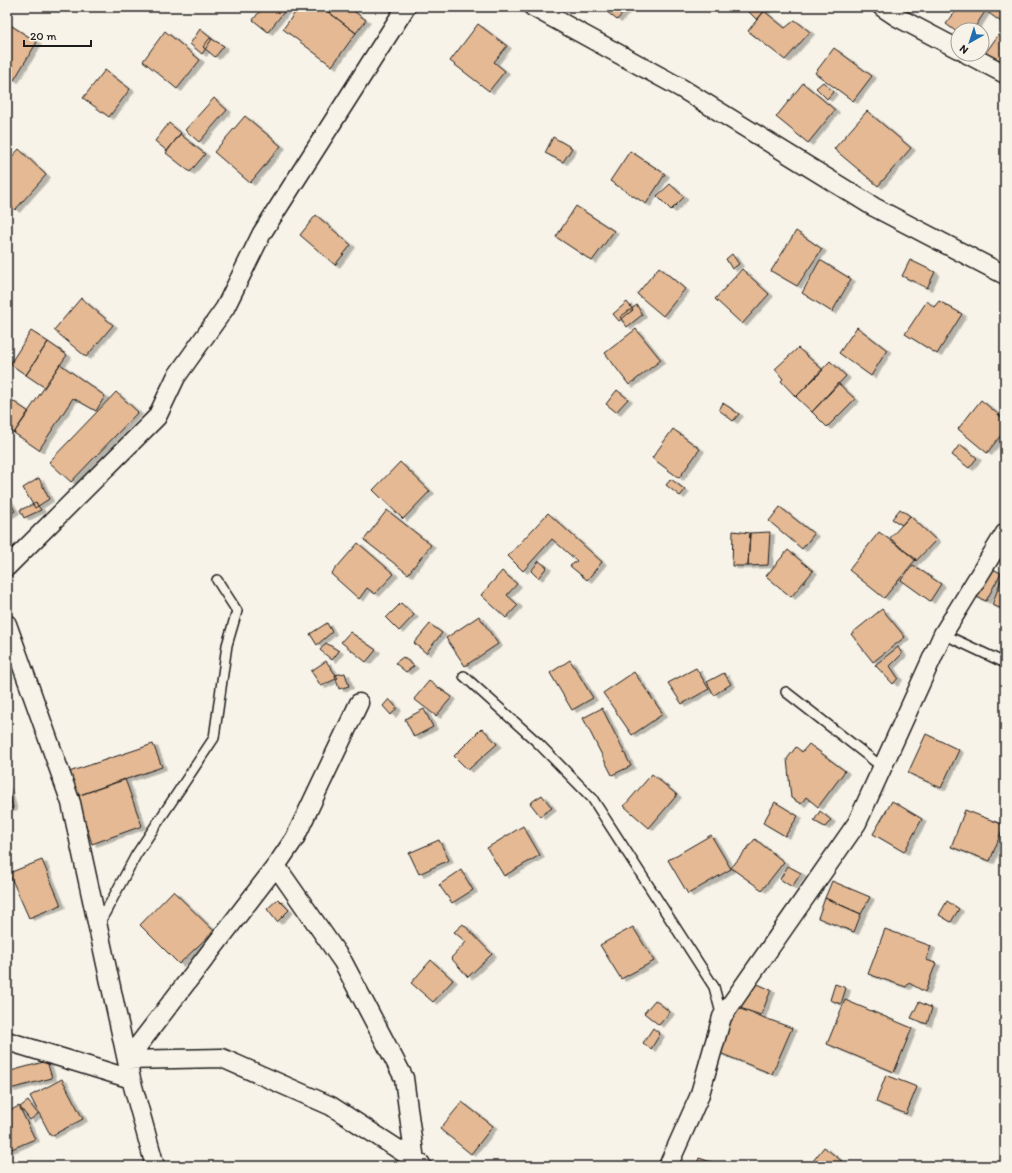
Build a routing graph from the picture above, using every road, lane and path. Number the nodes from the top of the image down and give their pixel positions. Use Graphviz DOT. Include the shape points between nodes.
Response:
graph roads {
  1 [pos="406,7"];
  2 [pos="533,7"];
  3 [pos="882,7"];
  4 [pos="950,45"];
  5 [pos="982,62"];
  6 [pos="1005,74"];
  7 [pos="1005,275"];
  8 [pos="1005,533"];
  9 [pos="7,567"];
  10 [pos="217,580"];
  11 [pos="7,624"];
  12 [pos="943,634"];
  13 [pos="1005,663"];
  14 [pos="464,676"];
  15 [pos="786,692"];
  16 [pos="359,703"];
  17 [pos="882,767"];
  18 [pos="276,866"];
  19 [pos="98,925"];
  20 [pos="722,1017"];
  21 [pos="7,1041"];
  22 [pos="127,1060"];
  23 [pos="132,1079"];
  24 [pos="420,1163"];
  25 [pos="155,1166"];
  26 [pos="668,1166"];
  1 -- 9 [label="street" via="262,233 225,308 176,378 157,417"];
  2 -- 7 [label="street" via="681,88 874,207"];
  3 -- 4 [label="street"];
  5 -- 6 [label="street"];
  8 -- 12 [label="street"];
  10 -- 19 [label="lane" via="237,611 228,645 214,738 136,855"];
  11 -- 19 [label="street" via="71,802"];
  12 -- 13 [label="lane"];
  12 -- 17 [label="street"];
  14 -- 20 [label="lane" via="537,742 592,798 714,987"];
  15 -- 17 [label="lane"];
  16 -- 18 [label="street" via="295,838"];
  17 -- 20 [label="street" via="857,823"];
  18 -- 22 [label="street"];
  18 -- 24 [label="street" via="343,962 404,1078"];
  19 -- 22 [label="street"];
  20 -- 26 [label="street" via="699,1097"];
  21 -- 23 [label="street"];
  22 -- 23 [label="street"];
  22 -- 24 [label="street" via="222,1058 331,1106"];
  23 -- 25 [label="street"];
}
